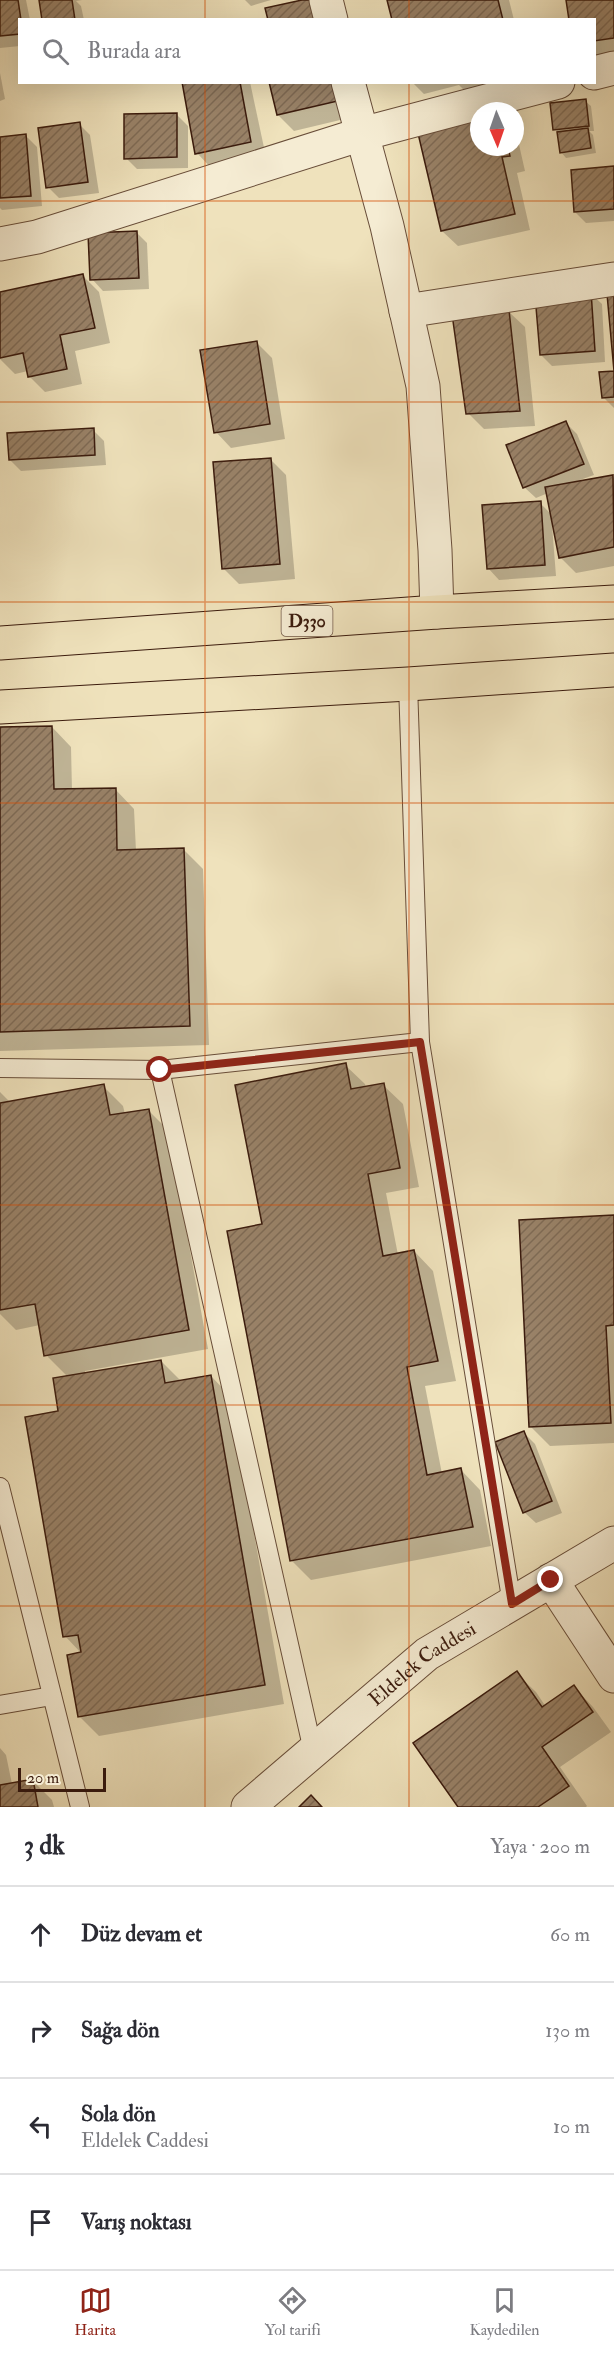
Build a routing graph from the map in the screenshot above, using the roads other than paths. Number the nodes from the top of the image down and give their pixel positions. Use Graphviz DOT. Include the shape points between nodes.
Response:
graph roads {
  1 [pos="326,0"];
  2 [pos="330,18"];
  3 [pos="614,68"];
  4 [pos="596,72"];
  5 [pos="349,84"];
  6 [pos="550,84"];
  7 [pos="362,134"];
  8 [pos="0,244"];
  9 [pos="614,279"];
  10 [pos="406,311"];
  11 [pos="614,602"];
  12 [pos="437,612"];
  13 [pos="0,643"];
  14 [pos="614,670"];
  15 [pos="408,684"];
  16 [pos="0,707"];
  17 [pos="420,1042"];
  18 [pos="0,1068"];
  19 [pos="160,1070"];
  20 [pos="0,1486"];
  21 [pos="614,1543"];
  22 [pos="551,1580"];
  23 [pos="512,1604"];
  24 [pos="614,1676"];
  25 [pos="52,1696"];
  26 [pos="0,1705"];
  27 [pos="313,1751"];
  28 [pos="80,1807"];
  29 [pos="248,1807"];
  1 -- 2 [label="street"];
  3 -- 4 [label="street"];
  5 -- 7 [label="street"];
  6 -- 7 [label="street"];
  7 -- 8 [label="street" via="37,237"];
  7 -- 10 [label="street"];
  9 -- 10 [label="street"];
  10 -- 12 [label="street" via="423,386"];
  11 -- 12 [label="main road, D330"];
  12 -- 13 [label="main road, D330"];
  14 -- 15 [label="main road"];
  15 -- 16 [label="main road"];
  15 -- 17 [label="lane"];
  17 -- 19 [label="lane"];
  17 -- 23 [label="lane"];
  18 -- 19 [label="lane"];
  19 -- 27 [label="lane"];
  20 -- 25 [label="lane"];
  21 -- 22 [label="street, Eldelek Caddesi"];
  22 -- 23 [label="street, Eldelek Caddesi"];
  22 -- 24 [label="street"];
  23 -- 27 [label="street, Eldelek Caddesi" via="428,1654"];
  25 -- 26 [label="lane"];
  25 -- 28 [label="lane"];
  27 -- 29 [label="street, Eldelek Caddesi"];
}
